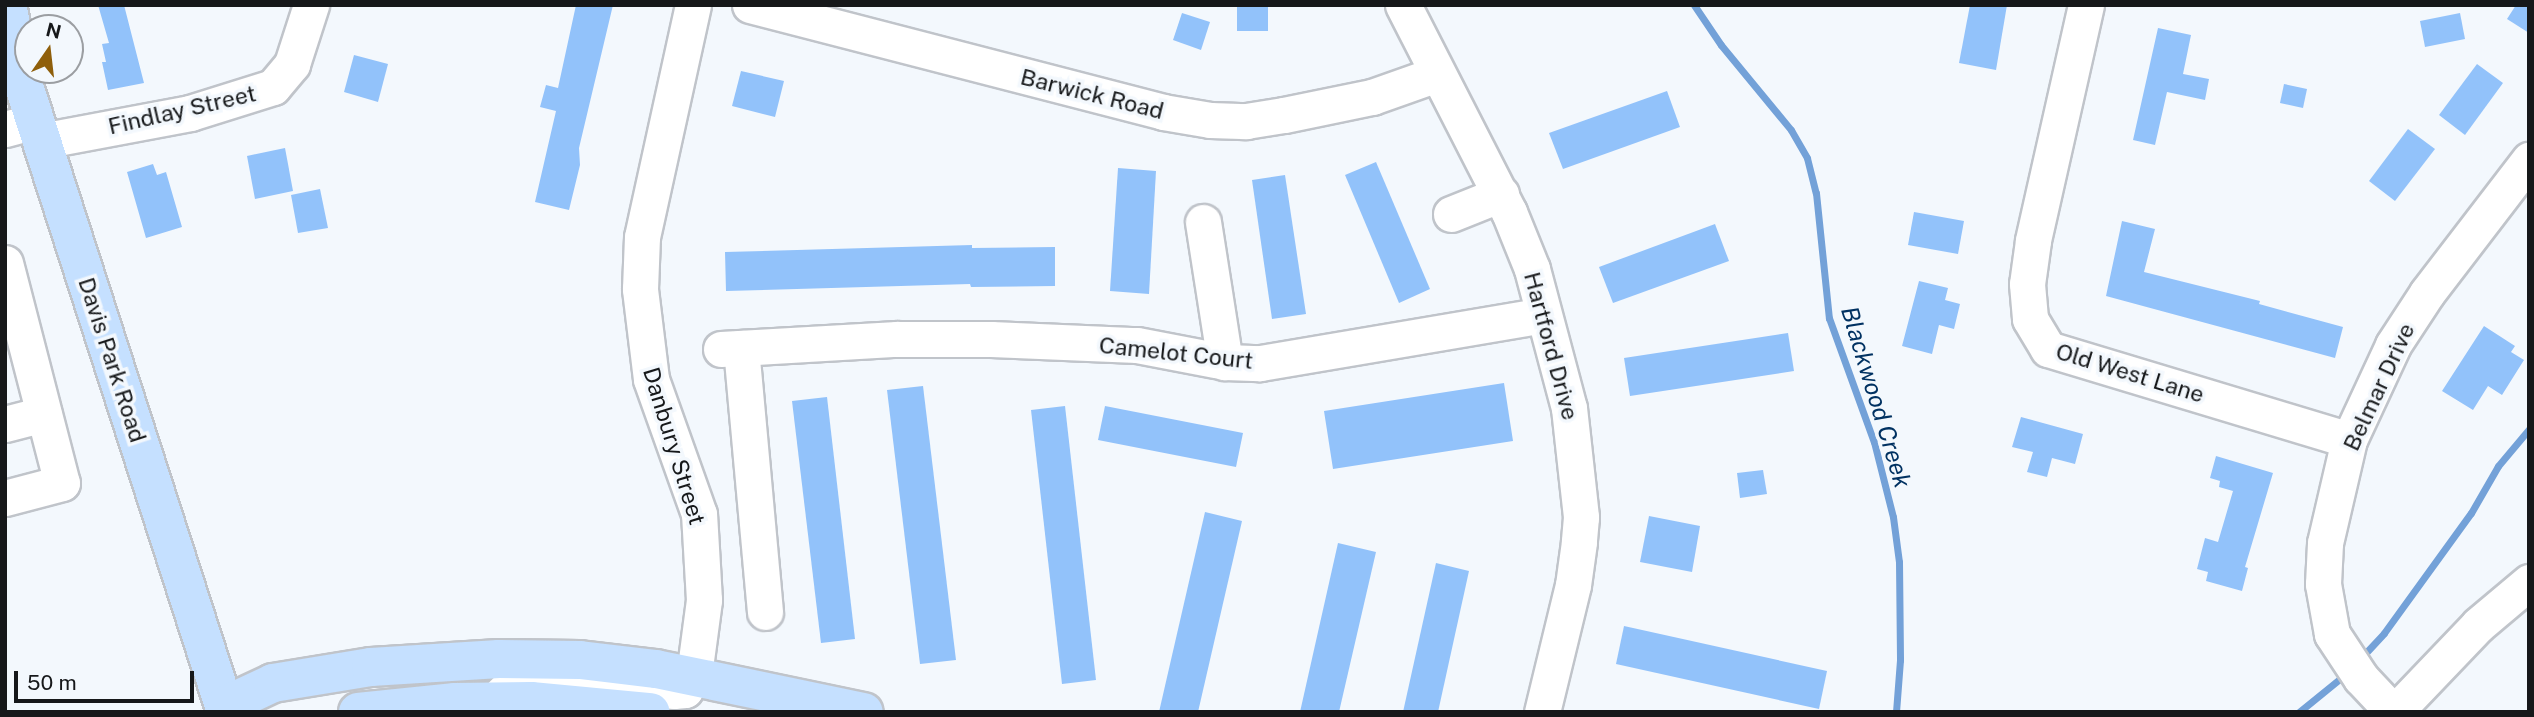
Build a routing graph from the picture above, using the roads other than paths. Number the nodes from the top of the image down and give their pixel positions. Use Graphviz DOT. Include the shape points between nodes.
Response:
graph roads {
  1 [pos="7,5"];
  2 [pos="311,5"];
  3 [pos="693,5"];
  4 [pos="750,5"];
  5 [pos="1403,5"];
  6 [pos="2086,5"];
  7 [pos="1437,74"];
  8 [pos="27,130"];
  9 [pos="2529,160"];
  10 [pos="1501,194"];
  11 [pos="1451,214"];
  12 [pos="1203,222"];
  13 [pos="7,275"];
  14 [pos="1543,315"];
  15 [pos="16,349"];
  16 [pos="1225,362"];
  17 [pos="44,414"];
  18 [pos="5,424"];
  19 [pos="2350,440"];
  20 [pos="5,498"];
  21 [pos="2529,582"];
  22 [pos="765,612"];
  23 [pos="694,675"];
  24 [pos="494,701"];
  25 [pos="223,710"];
  26 [pos="379,711"];
  27 [pos="650,712"];
  28 [pos="864,712"];
  29 [pos="1542,712"];
  30 [pos="2394,712"];
  1 -- 8 [label="main road, Davis Park Road"];
  2 -- 8 [label="street, Findlay Street" via="292,64 273,86 190,113"];
  3 -- 23 [label="street, Danbury Street" via="642,237 640,289 652,379 699,514 704,600"];
  4 -- 7 [label="street, Barwick Road" via="1163,113 1210,120 1284,115 1372,97"];
  5 -- 7 [label="street, Hartford Drive"];
  6 -- 19 [label="street, Old West Lane" via="2027,284 2030,319 2042,340 2048,349"];
  7 -- 10 [label="street, Hartford Drive"];
  8 -- 25 [label="main road, Davis Park Road"];
  9 -- 19 [label="street, Belmar Drive" via="2393,345"];
  10 -- 11 [label="street"];
  10 -- 14 [label="street, Hartford Drive" via="1532,269"];
  12 -- 16 [label="street"];
  13 -- 15 [label="street"];
  14 -- 16 [label="street, Camelot Court" via="1260,363"];
  14 -- 29 [label="street, Hartford Drive" via="1569,408 1581,517 1573,585"];
  15 -- 17 [label="street"];
  16 -- 22 [label="street, Camelot Court" via="1137,345 991,340 897,339 731,349"];
  17 -- 18 [label="street"];
  17 -- 20 [label="street" via="62,483"];
  19 -- 30 [label="street, Belmar Drive" via="2325,543 2324,592 2332,634 2361,678"];
  21 -- 30 [label="street" via="2478,625"];
  23 -- 24 [label="street" via="685,690 674,691 529,680 514,682"];
  23 -- 25 [label="main road" via="580,660 434,661 273,683"];
  23 -- 28 [label="main road"];
  24 -- 26 [label="main road"];
  24 -- 27 [label="main road"];
}
